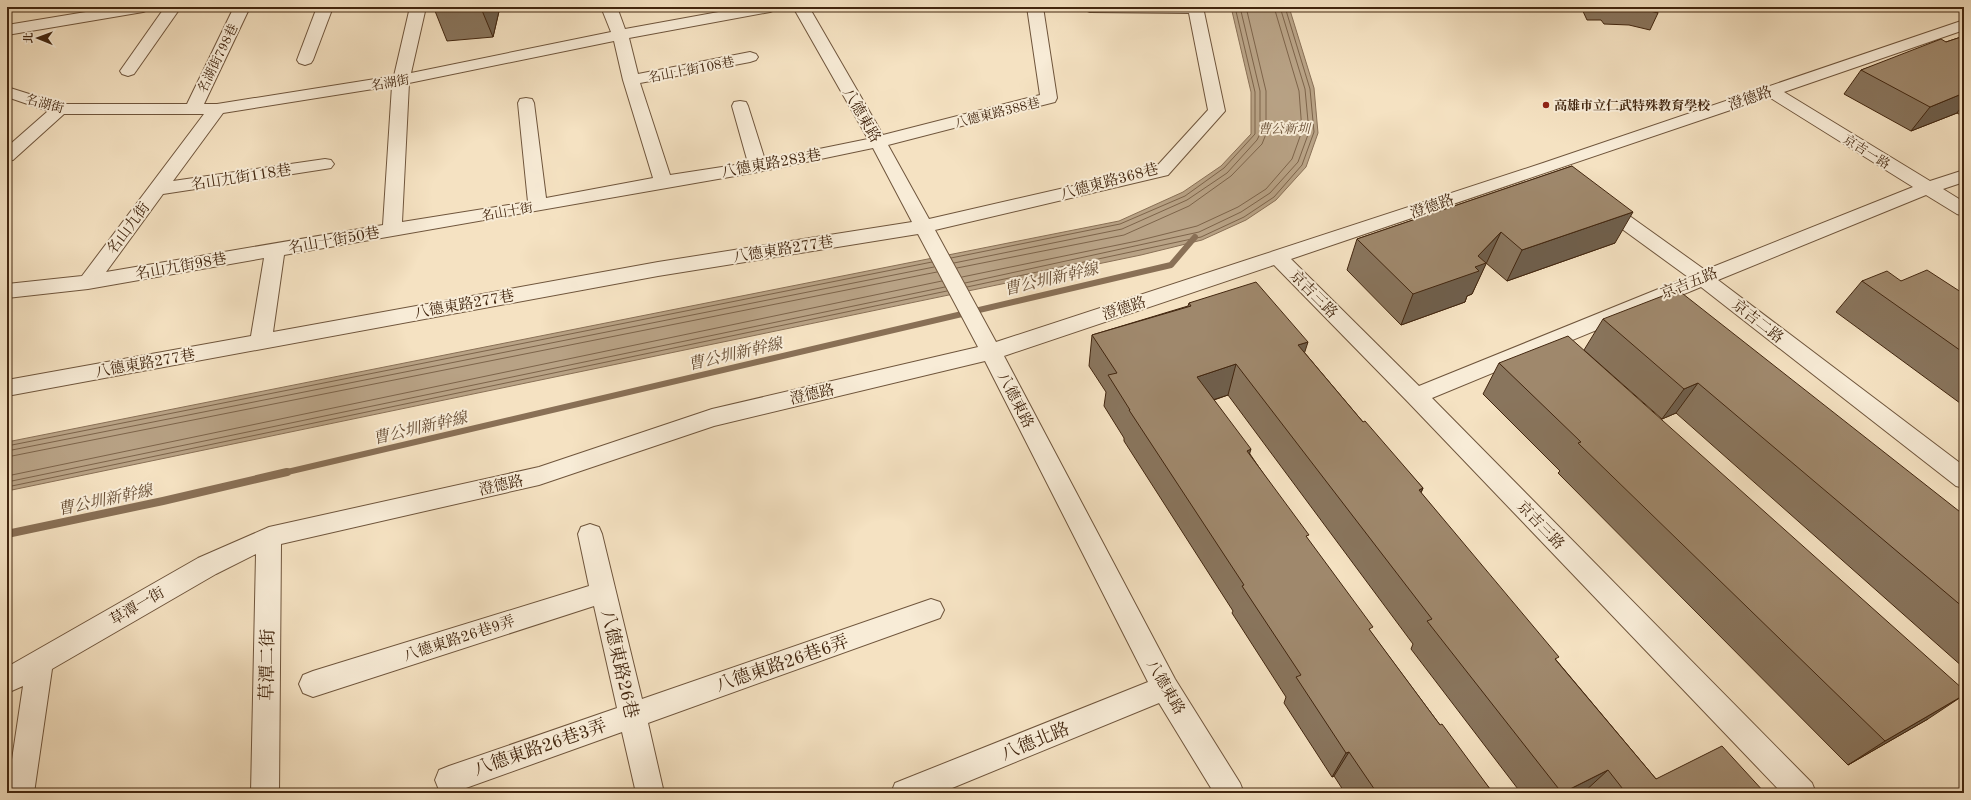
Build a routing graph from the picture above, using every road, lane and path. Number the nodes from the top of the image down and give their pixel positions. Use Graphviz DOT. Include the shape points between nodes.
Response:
graph roads {
  1 [pos="143,7"];
  2 [pos="173,7"];
  3 [pos="242,7"];
  4 [pos="325,7"];
  5 [pos="418,7"];
  6 [pos="609,7"];
  7 [pos="770,7"];
  8 [pos="801,7"];
  9 [pos="1036,7"];
  10 [pos="1090,7"];
  11 [pos="1195,8"];
  12 [pos="1964,25"];
  13 [pos="7,30"];
  14 [pos="620,35"];
  15 [pos="750,57"];
  16 [pos="305,60"];
  17 [pos="128,70"];
  18 [pos="401,80"];
  19 [pos="631,80"];
  20 [pos="1770,91"];
  21 [pos="7,92"];
  22 [pos="526,102"];
  23 [pos="740,106"];
  24 [pos="60,109"];
  25 [pos="193,109"];
  26 [pos="217,109"];
  27 [pos="878,142"];
  28 [pos="7,156"];
  29 [pos="325,164"];
  30 [pos="758,167"];
  31 [pos="1549,167"];
  32 [pos="1964,176"];
  33 [pos="1568,181"];
  34 [pos="663,182"];
  35 [pos="1926,188"];
  36 [pos="157,189"];
  37 [pos="1587,195"];
  38 [pos="538,206"];
  39 [pos="1964,210"];
  40 [pos="922,227"];
  41 [pos="392,230"];
  42 [pos="275,250"];
  43 [pos="1278,258"];
  44 [pos="1702,278"];
  45 [pos="88,282"];
  46 [pos="7,291"];
  47 [pos="261,341"];
  48 [pos="991,352"];
  49 [pos="7,388"];
  50 [pos="1416,396"];
  51 [pos="1964,479"];
  52 [pos="590,534"];
  53 [pos="269,537"];
  54 [pos="604,592"];
  55 [pos="932,610"];
  56 [pos="40,662"];
  57 [pos="7,681"];
  58 [pos="313,684"];
  59 [pos="1165,688"];
  60 [pos="632,715"];
  61 [pos="449,780"];
  62 [pos="20,793"];
  63 [pos="264,793"];
  64 [pos="650,793"];
  65 [pos="905,793"];
  66 [pos="1230,793"];
  67 [pos="1802,793"];
  1 -- 13 [label="street"];
  2 -- 17 [label="street"];
  3 -- 25 [label="street, 名湖街798巷"];
  4 -- 16 [label="street"];
  5 -- 18 [label="street"];
  6 -- 14 [label="street"];
  7 -- 14 [label="street, 名湖街"];
  8 -- 27 [label="street, 八德東路"];
  9 -- 27 [label="street, 八德東路388巷" via="1050,98"];
  10 -- 11 [label="street"];
  11 -- 40 [label="street, 八德東路368巷" via="1217,111 1162,171"];
  12 -- 20 [label="street, 澄德路"];
  14 -- 18 [label="street, 名湖街"];
  14 -- 19 [label="street"];
  15 -- 19 [label="street, 名山十街108巷"];
  18 -- 26 [label="street, 名湖街"];
  18 -- 41 [label="street"];
  19 -- 34 [label="street"];
  20 -- 31 [label="street, 澄德路"];
  20 -- 35 [label="street, 京吉一路"];
  21 -- 24 [label="street, 名湖街"];
  22 -- 38 [label="street"];
  23 -- 30 [label="street"];
  24 -- 25 [label="street, 名湖街"];
  24 -- 28 [label="street"];
  25 -- 26 [label="street, 名湖街"];
  26 -- 36 [label="street, 名山九街"];
  27 -- 30 [label="street, 八德東路283巷"];
  27 -- 40 [label="street, 八德東路"];
  29 -- 36 [label="street, 名山九街118巷"];
  30 -- 34 [label="street, 八德東路283巷"];
  31 -- 33 [label="street"];
  31 -- 43 [label="street, 澄德路"];
  32 -- 35 [label="street, 京吉五路"];
  34 -- 38 [label="street, 名山十街"];
  35 -- 39 [label="street, 京吉一路"];
  35 -- 44 [label="street, 京吉五路"];
  36 -- 45 [label="street, 名山九街"];
  37 -- 44 [label="street, 京吉二路"];
  38 -- 41 [label="street, 名山十街"];
  40 -- 47 [label="street, 八德東路277巷" via="658,269"];
  40 -- 48 [label="street, 八德東路"];
  41 -- 42 [label="street, 名山十街50巷"];
  42 -- 45 [label="street, 名山九街98巷"];
  42 -- 47 [label="street"];
  43 -- 48 [label="street, 澄德路"];
  43 -- 50 [label="street, 京吉三路"];
  44 -- 50 [label="street, 京吉五路"];
  44 -- 51 [label="street, 京吉二路"];
  45 -- 46 [label="street"];
  47 -- 49 [label="street, 八德東路277巷"];
  48 -- 53 [label="street, 澄德路" via="712,418 539,476"];
  48 -- 59 [label="street, 八德東路"];
  50 -- 67 [label="street, 京吉三路"];
  52 -- 54 [label="street, 八德東路26巷"];
  53 -- 56 [label="street, 草潭一街" via="207,566"];
  53 -- 63 [label="street, 草潭二街"];
  54 -- 58 [label="street, 八德東路26巷9弄"];
  54 -- 60 [label="street, 八德東路26巷"];
  55 -- 60 [label="street, 八德東路26巷6弄"];
  56 -- 57 [label="street, 草潭一街"];
  56 -- 62 [label="street"];
  59 -- 65 [label="street, 八德北路"];
  59 -- 66 [label="street, 八德東路"];
  60 -- 61 [label="street, 八德東路26巷3弄"];
  60 -- 64 [label="street, 八德東路26巷"];
}
